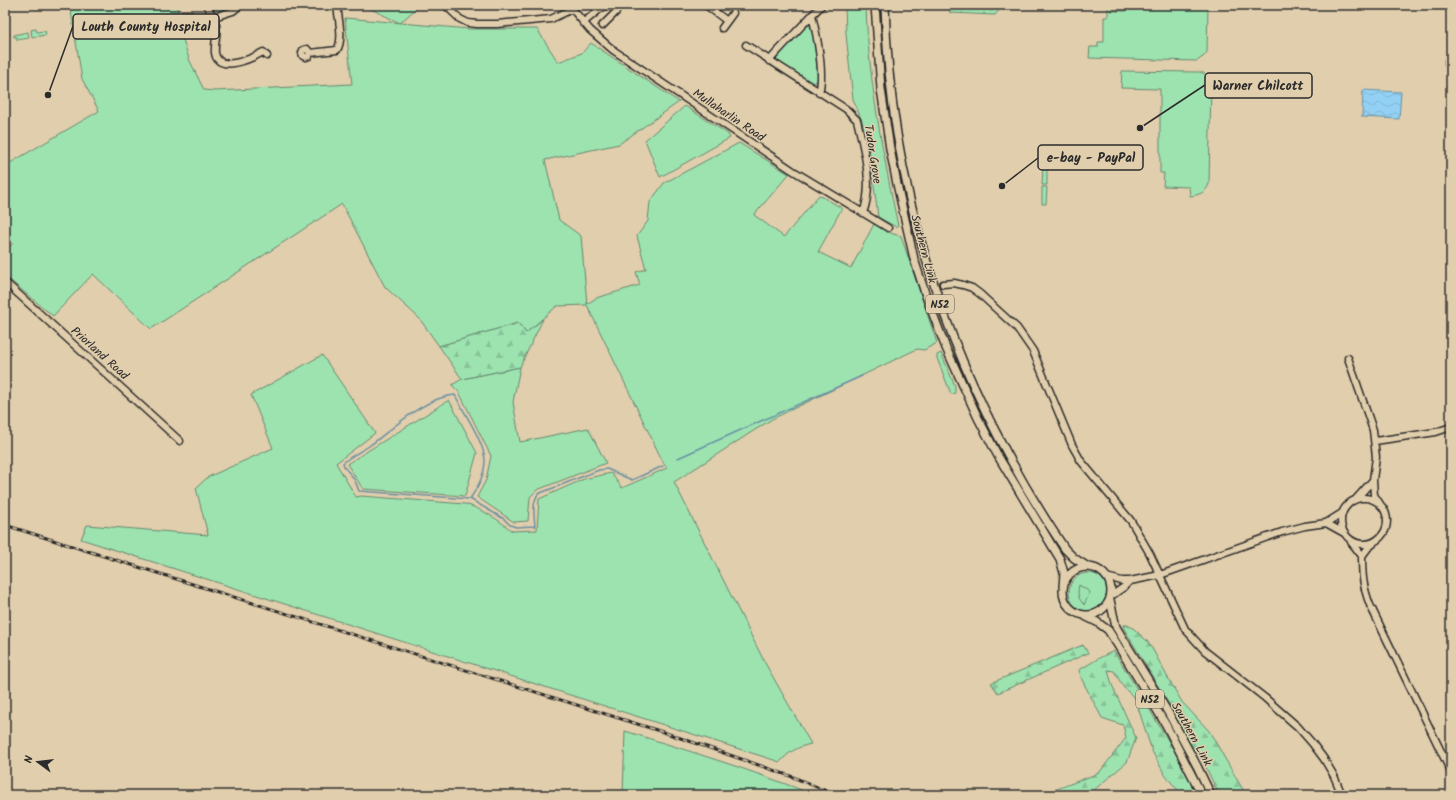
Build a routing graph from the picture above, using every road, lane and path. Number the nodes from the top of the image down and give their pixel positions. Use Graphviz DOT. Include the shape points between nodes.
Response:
graph roads {
  1 [pos="207,5"];
  2 [pos="240,5"];
  3 [pos="337,5"];
  4 [pos="445,5"];
  5 [pos="613,5"];
  6 [pos="706,5"];
  7 [pos="822,5"];
  8 [pos="875,5"];
  9 [pos="885,5"];
  10 [pos="571,7"];
  11 [pos="598,10"];
  12 [pos="616,12"];
  13 [pos="733,13"];
  14 [pos="812,15"];
  15 [pos="214,17"];
  16 [pos="608,20"];
  17 [pos="727,21"];
  18 [pos="583,23"];
  19 [pos="602,26"];
  20 [pos="722,28"];
  21 [pos="746,45"];
  22 [pos="310,53"];
  23 [pos="267,56"];
  24 [pos="770,61"];
  25 [pos="819,93"];
  26 [pos="863,214"];
  27 [pos="888,228"];
  28 [pos="5,282"];
  29 [pos="943,284"];
  30 [pos="1348,358"];
  31 [pos="1451,427"];
  32 [pos="180,440"];
  33 [pos="1375,440"];
  34 [pos="1373,480"];
  35 [pos="1356,499"];
  36 [pos="1380,504"];
  37 [pos="1342,513"];
  38 [pos="1326,523"];
  39 [pos="1344,533"];
  40 [pos="1349,539"];
  41 [pos="1377,540"];
  42 [pos="1362,556"];
  43 [pos="1088,567"];
  44 [pos="1160,574"];
  45 [pos="1106,577"];
  46 [pos="1130,581"];
  47 [pos="1063,587"];
  48 [pos="1110,598"];
  49 [pos="1085,616"];
  50 [pos="1451,772"];
  51 [pos="1202,795"];
  52 [pos="1211,795"];
  53 [pos="1342,795"];
  1 -- 15 [label="street"];
  2 -- 15 [label="street" via="233,11"];
  3 -- 22 [label="street" via="340,46 332,52"];
  4 -- 10 [label="street" via="460,19 477,24 551,19"];
  5 -- 11 [label="street"];
  6 -- 17 [label="street"];
  7 -- 14 [label="street"];
  8 -- 47 [label="main road, Southern Link / N52" via="884,110 914,259 946,348 978,418 1060,559 1064,573"];
  9 -- 43 [label="main road, Southern Link / N52" via="889,66 899,146 919,238 937,295 969,378 1002,445 1064,548"];
  10 -- 18 [label="street, Mullaharlin Road"];
  11 -- 16 [label="street"];
  11 -- 18 [label="street"];
  12 -- 16 [label="street"];
  13 -- 17 [label="street"];
  14 -- 24 [label="street"];
  14 -- 25 [label="street" via="820,55"];
  15 -- 23 [label="street" via="217,34 215,54 222,62 242,62 263,52"];
  16 -- 19 [label="street"];
  17 -- 20 [label="street"];
  18 -- 26 [label="street, Mullaharlin Road" via="613,50 640,69"];
  21 -- 24 [label="street, Tudor Grove"];
  24 -- 25 [label="street, Tudor Grove"];
  25 -- 26 [label="street, Tudor Grove" via="846,109 857,120 865,159 868,194"];
  26 -- 27 [label="street, Mullaharlin Road"];
  28 -- 32 [label="street, Priorland Road"];
  29 -- 44 [label="street" via="954,283 972,288 1026,338 1072,446 1130,521"];
  30 -- 33 [label="street" via="1369,414"];
  31 -- 33 [label="street" via="1436,432"];
  33 -- 34 [label="street" via="1376,463"];
  34 -- 35 [label="street"];
  34 -- 36 [label="street" via="1374,495"];
  35 -- 36 [label="street" via="1369,499"];
  35 -- 37 [label="street"];
  36 -- 41 [label="street" via="1387,520 1384,532"];
  37 -- 38 [label="street"];
  37 -- 39 [label="street"];
  38 -- 39 [label="street"];
  38 -- 44 [label="street" via="1282,532"];
  39 -- 40 [label="street"];
  40 -- 41 [label="street" via="1363,544"];
  40 -- 42 [label="street"];
  41 -- 42 [label="street"];
  42 -- 50 [label="street" via="1364,588 1370,605"];
  43 -- 45 [label="main road, N52" via="1098,570"];
  43 -- 47 [label="main road" via="1074,570"];
  44 -- 46 [label="street"];
  44 -- 53 [label="street" via="1177,615 1190,635 1298,728 1324,759"];
  45 -- 46 [label="street"];
  45 -- 48 [label="main road, N52" via="1110,583"];
  46 -- 48 [label="street"];
  47 -- 49 [label="main road, N52" via="1067,606 1073,612"];
  48 -- 49 [label="main road" via="1100,612"];
  48 -- 52 [label="main road, Southern Link / N52" via="1116,627 1169,714"];
  49 -- 51 [label="main road, Southern Link / N52" via="1108,630 1166,725"];
}
